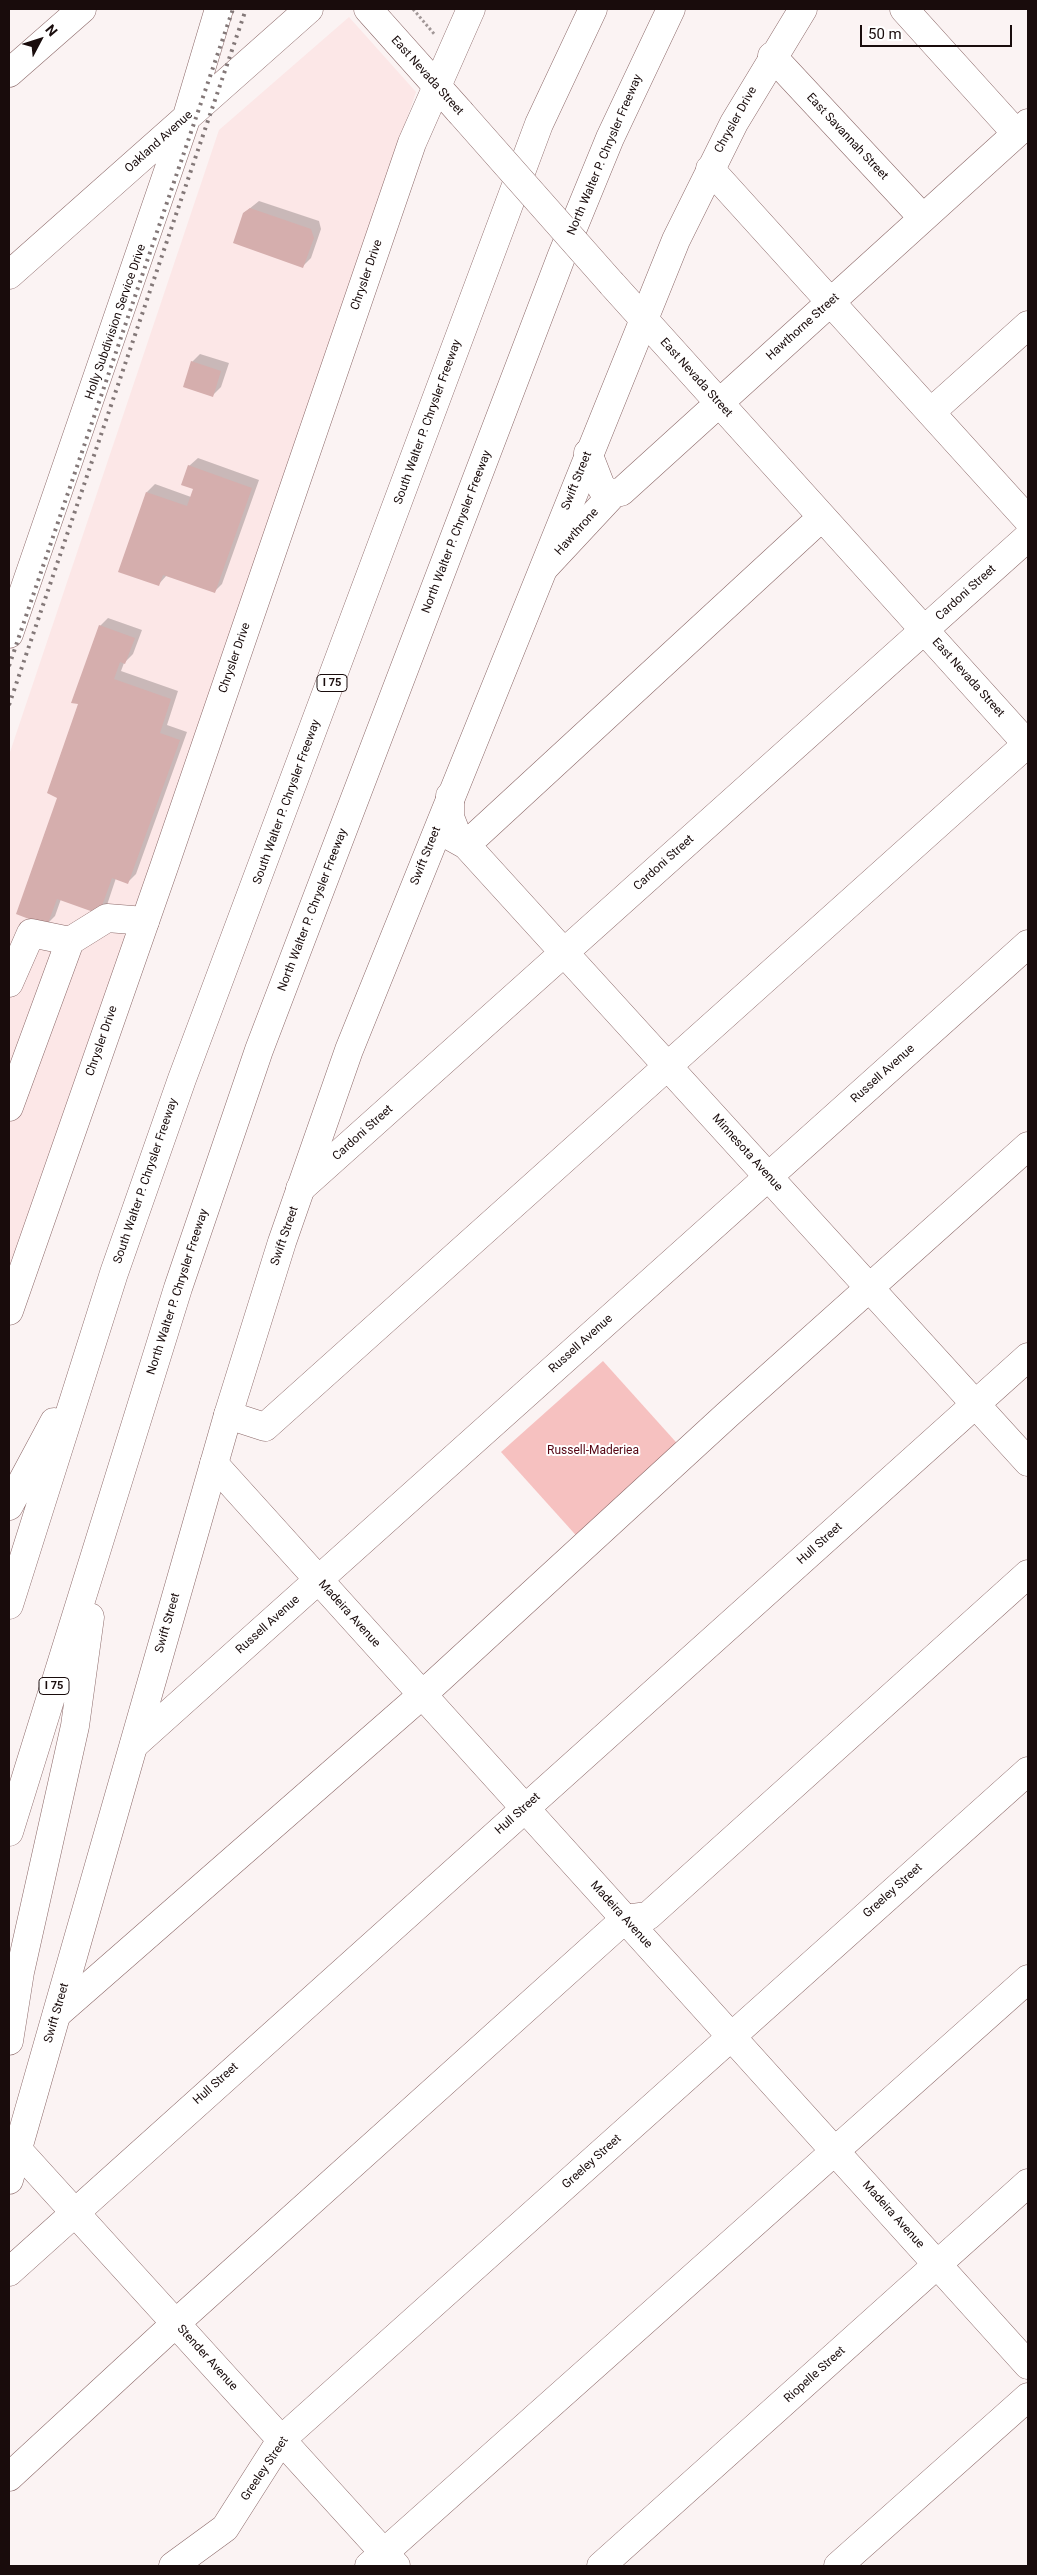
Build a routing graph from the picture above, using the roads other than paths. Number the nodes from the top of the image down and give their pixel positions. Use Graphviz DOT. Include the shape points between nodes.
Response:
graph roads {
  1 [pos="82,9"];
  2 [pos="219,9"];
  3 [pos="309,9"];
  4 [pos="368,9"];
  5 [pos="471,9"];
  6 [pos="593,9"];
  7 [pos="671,9"];
  8 [pos="803,9"];
  9 [pos="904,9"];
  10 [pos="772,56"];
  11 [pos="9,73"];
  12 [pos="436,86"];
  13 [pos="187,116"];
  14 [pos="1022,128"];
  15 [pos="710,169"];
  16 [pos="922,217"];
  17 [pos="9,275"];
  18 [pos="832,301"];
  19 [pos="643,319"];
  20 [pos="1028,325"];
  21 [pos="719,403"];
  22 [pos="931,412"];
  23 [pos="588,453"];
  24 [pos="614,493"];
  25 [pos="822,517"];
  26 [pos="1028,520"];
  27 [pos="1028,537"];
  28 [pos="541,572"];
  29 [pos="924,630"];
  30 [pos="9,634"];
  31 [pos="1028,744"];
  32 [pos="450,796"];
  33 [pos="437,830"];
  34 [pos="466,845"];
  35 [pos="145,921"];
  36 [pos="70,941"];
  37 [pos="1028,944"];
  38 [pos="564,953"];
  39 [pos="9,983"];
  40 [pos="668,1066"];
  41 [pos="9,1107"];
  42 [pos="1028,1146"];
  43 [pos="768,1176"];
  44 [pos="300,1189"];
  45 [pos="870,1288"];
  46 [pos="9,1311"];
  47 [pos="1028,1357"];
  48 [pos="85,1364"];
  49 [pos="976,1404"];
  50 [pos="228,1415"];
  51 [pos="1028,1462"];
  52 [pos="214,1464"];
  53 [pos="9,1506"];
  54 [pos="100,1541"];
  55 [pos="1028,1574"];
  56 [pos="318,1580"];
  57 [pos="9,1605"];
  58 [pos="422,1695"];
  59 [pos="134,1745"];
  60 [pos="1028,1771"];
  61 [pos="524,1809"];
  62 [pos="9,1832"];
  63 [pos="624,1919"];
  64 [pos="1028,1979"];
  65 [pos="57,2014"];
  66 [pos="732,2036"];
  67 [pos="9,2041"];
  68 [pos="18,2150"];
  69 [pos="836,2152"];
  70 [pos="9,2180"];
  71 [pos="1028,2183"];
  72 [pos="75,2212"];
  73 [pos="938,2264"];
  74 [pos="9,2272"];
  75 [pos="176,2323"];
  76 [pos="1028,2365"];
  77 [pos="1028,2398"];
  78 [pos="281,2440"];
  79 [pos="9,2477"];
  80 [pos="383,2562"];
  81 [pos="173,2566"];
  82 [pos="601,2566"];
  83 [pos="838,2566"];
  1 -- 11 [label="main road"];
  2 -- 13 [label="main road, Holly Subdivision Service Drive"];
  3 -- 13 [label="main road, Oakland Avenue"];
  4 -- 12 [label="main road, East Nevada Street"];
  5 -- 12 [label="main road, Chrysler Drive"];
  6 -- 48 [label="main road, South Walter P. Chrysler Freeway / I 75" via="539,124 482,273 378,560 179,1088"];
  7 -- 54 [label="main road, North Walter P. Chrysler Freeway / I 75" via="610,138 562,255 260,1050 178,1288"];
  8 -- 10 [label="main road, Chrysler Drive"];
  9 -- 14 [label="main road"];
  10 -- 15 [label="main road, Chrysler Drive"];
  10 -- 16 [label="main road, East Savannah Street"];
  12 -- 19 [label="main road, East Nevada Street, bridge"];
  12 -- 35 [label="main road, Chrysler Drive" via="412,143"];
  13 -- 17 [label="main road, Oakland Avenue"];
  13 -- 30 [label="main road, Holly Subdivision Service Drive"];
  14 -- 16 [label="main road, Hawthorne Street"];
  15 -- 18 [label="main road"];
  15 -- 19 [label="main road, Chrysler Drive"];
  16 -- 18 [label="main road, Hawthorne Street"];
  18 -- 21 [label="main road, Hawthorne Street"];
  18 -- 22 [label="main road"];
  19 -- 21 [label="main road, East Nevada Street"];
  19 -- 23 [label="main road, Swift Street"];
  20 -- 22 [label="main road"];
  21 -- 24 [label="main road, Hawthorne Street" via="621,492"];
  21 -- 25 [label="main road, East Nevada Street"];
  22 -- 26 [label="main road"];
  23 -- 24 [label="main road" via="602,489"];
  23 -- 28 [label="main road, Swift Street"];
  24 -- 28 [label="main road, Hawthrone"];
  25 -- 29 [label="main road, East Nevada Street"];
  25 -- 34 [label="main road"];
  27 -- 29 [label="main road, Cardoni Street"];
  28 -- 32 [label="main road, Swift Street"];
  29 -- 31 [label="main road, East Nevada Street"];
  29 -- 38 [label="main road, Cardoni Street"];
  31 -- 40 [label="main road"];
  32 -- 33 [label="main road, Swift Street"];
  32 -- 34 [label="main road, Minnesota Avenue" via="452,827"];
  33 -- 34 [label="main road, Minnesota Avenue"];
  33 -- 44 [label="main road, Swift Street" via="349,1050"];
  34 -- 38 [label="main road, Minnesota Avenue"];
  35 -- 36 [label="main road" via="107,918"];
  35 -- 46 [label="main road, Chrysler Drive"];
  36 -- 39 [label="main road" via="31,933"];
  36 -- 41 [label="main road"];
  37 -- 43 [label="main road, Russell Avenue"];
  38 -- 40 [label="main road, Minnesota Avenue"];
  38 -- 44 [label="main road, Cardoni Street"];
  40 -- 43 [label="main road, Minnesota Avenue"];
  40 -- 50 [label="main road" via="265,1427"];
  42 -- 45 [label="main road"];
  43 -- 45 [label="main road, Minnesota Avenue"];
  43 -- 56 [label="main road, Russell Avenue"];
  44 -- 50 [label="main road, Swift Street"];
  45 -- 49 [label="main road, Minnesota Avenue"];
  45 -- 58 [label="main road"];
  47 -- 49 [label="main road, Hull Street"];
  48 -- 53 [label="main road"];
  48 -- 57 [label="main road, South Walter P. Chrysler Freeway / I 75"];
  49 -- 51 [label="main road, Minnesota Avenue"];
  49 -- 61 [label="main road, Hull Street"];
  50 -- 52 [label="main road, Swift Street"];
  52 -- 56 [label="main road, Madeira Avenue"];
  52 -- 59 [label="main road, Swift Street"];
  54 -- 62 [label="main road, North Walter P. Chrysler Freeway / I 75"];
  54 -- 67 [label="main road" via="75,1726 20,1972"];
  55 -- 63 [label="main road" via="648,1916"];
  56 -- 58 [label="main road, Madeira Avenue"];
  56 -- 59 [label="main road, Russell Avenue"];
  58 -- 61 [label="main road, Madeira Avenue"];
  58 -- 65 [label="main road"];
  59 -- 65 [label="main road, Swift Street"];
  60 -- 66 [label="main road, Greeley Street"];
  61 -- 63 [label="main road, Madeira Avenue"];
  61 -- 72 [label="main road, Hull Street"];
  63 -- 66 [label="main road, Madeira Avenue"];
  63 -- 75 [label="main road"];
  64 -- 69 [label="main road"];
  65 -- 68 [label="main road, Swift Street"];
  66 -- 69 [label="main road, Madeira Avenue"];
  66 -- 78 [label="main road, Greeley Street"];
  68 -- 70 [label="main road, Swift Street"];
  68 -- 72 [label="main road, Stender Avenue"];
  69 -- 73 [label="main road, Madeira Avenue"];
  69 -- 80 [label="main road"];
  71 -- 73 [label="main road, Riopelle Street"];
  72 -- 74 [label="main road, Hull Street"];
  72 -- 75 [label="main road, Stender Avenue"];
  73 -- 76 [label="main road, Madeira Avenue"];
  73 -- 82 [label="main road, Riopelle Street"];
  75 -- 78 [label="main road, Stender Avenue"];
  75 -- 79 [label="main road"];
  77 -- 83 [label="main road"];
  78 -- 80 [label="main road, Stender Avenue"];
  78 -- 81 [label="main road, Greeley Street" via="225,2528"];
}
